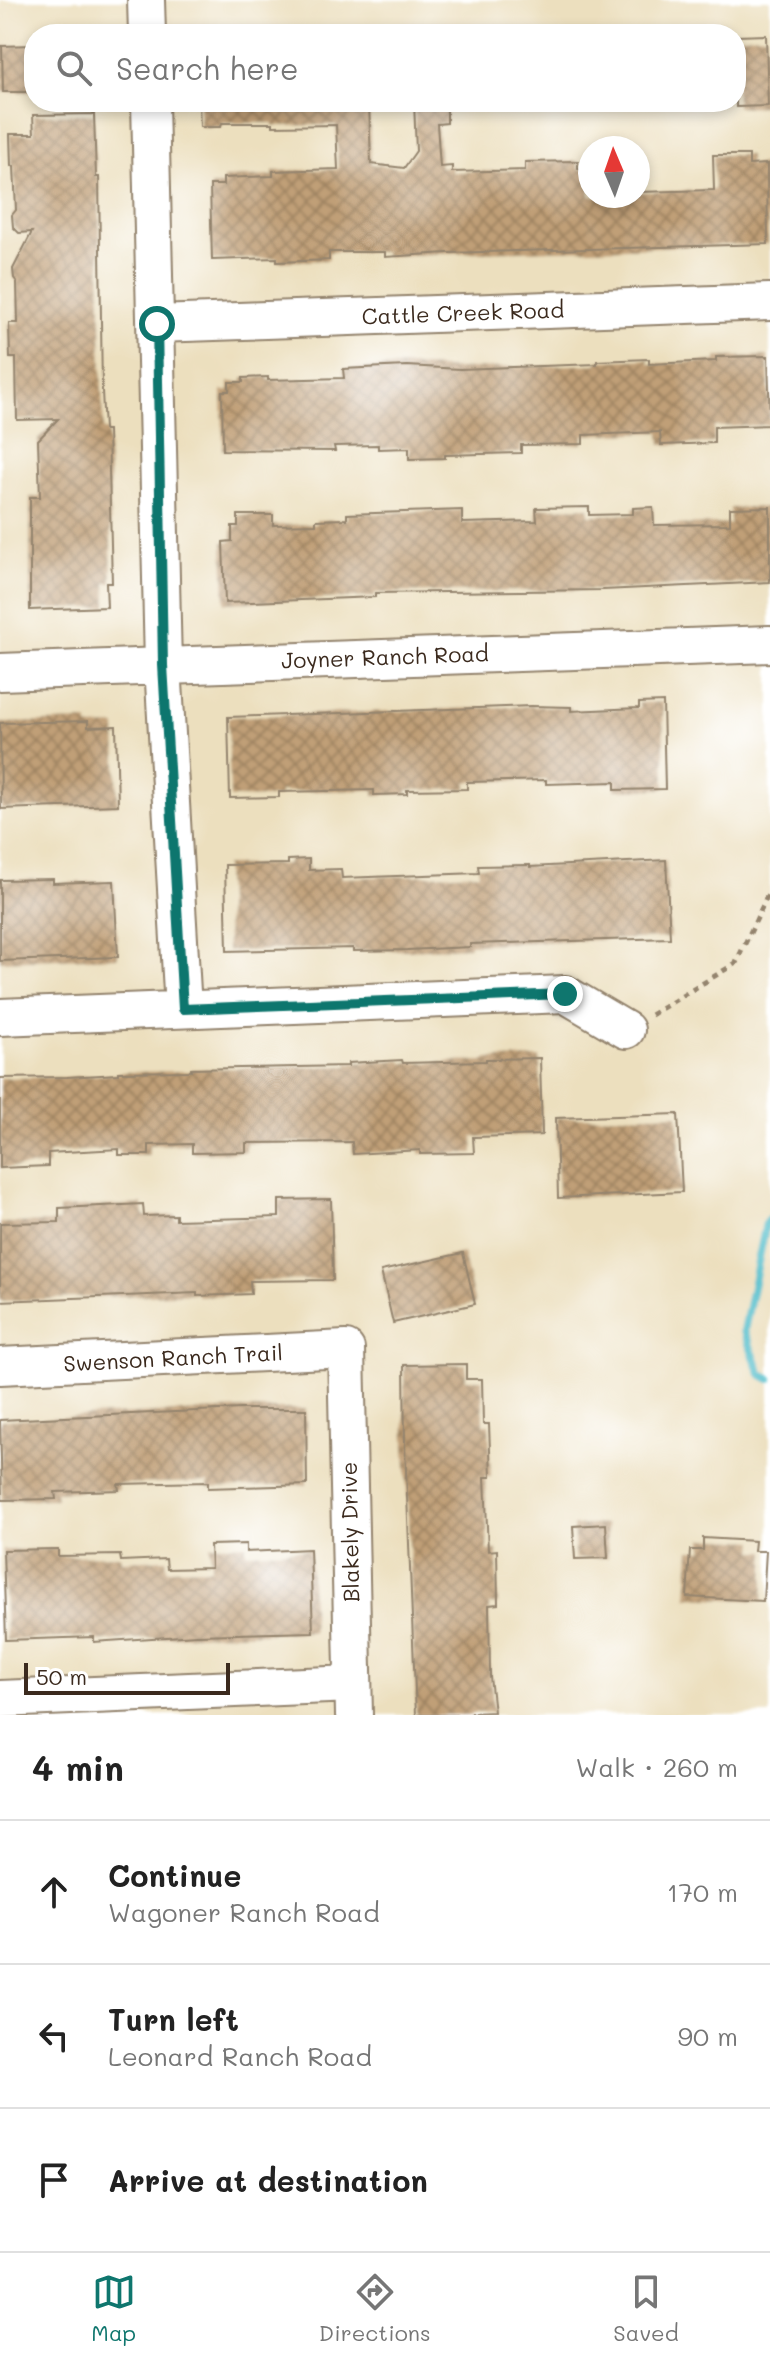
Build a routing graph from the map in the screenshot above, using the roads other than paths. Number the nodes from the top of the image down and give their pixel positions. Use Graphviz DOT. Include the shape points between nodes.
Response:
graph roads {
  1 [pos="146,0"];
  2 [pos="147,24"];
  3 [pos="150,112"];
  4 [pos="770,302"];
  5 [pos="157,324"];
  6 [pos="770,644"];
  7 [pos="163,665"];
  8 [pos="0,672"];
  9 [pos="183,1009"];
  10 [pos="0,1017"];
  11 [pos="626,1030"];
  12 [pos="346,1349"];
  13 [pos="0,1366"];
  14 [pos="0,1699"];
  15 [pos="353,1700"];
  1 -- 2 [label="street"];
  3 -- 5 [label="street"];
  4 -- 5 [label="street, Cattle Creek Road"];
  5 -- 7 [label="street"];
  6 -- 7 [label="street, Joyner Ranch Road"];
  7 -- 8 [label="street, Joyner Ranch Road"];
  7 -- 9 [label="street"];
  9 -- 10 [label="street"];
  9 -- 11 [label="street" via="565,994"];
  12 -- 13 [label="street, Swenson Ranch Trail"];
  12 -- 15 [label="street, Blakely Drive"];
  14 -- 15 [label="street"];
}
